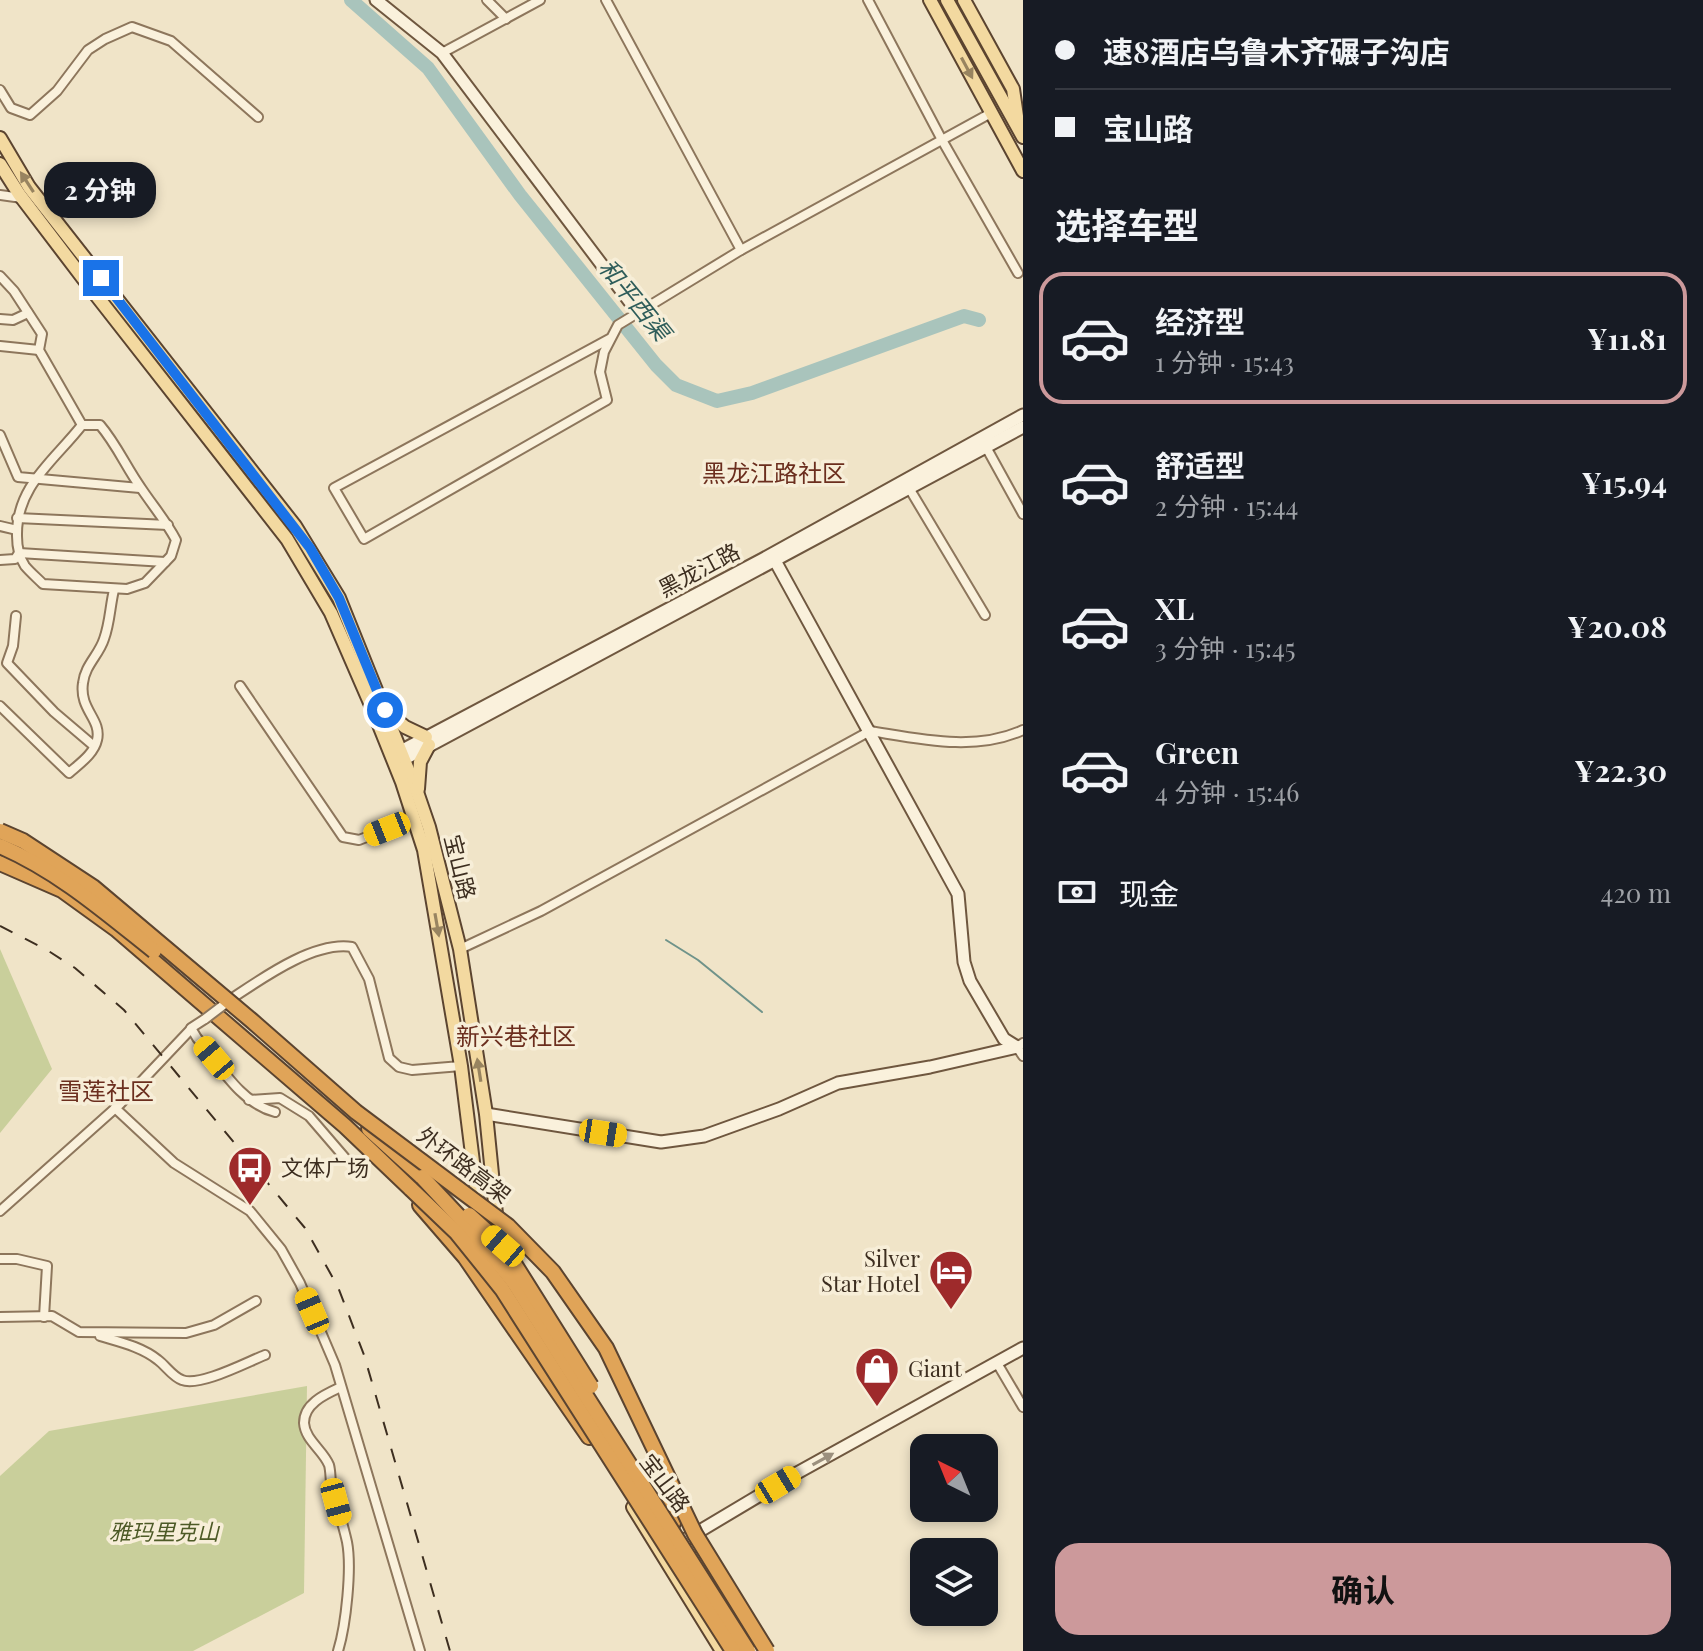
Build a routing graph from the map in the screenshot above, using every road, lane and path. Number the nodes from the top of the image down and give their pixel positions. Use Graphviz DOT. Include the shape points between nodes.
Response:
graph roads {
  1 [pos="376,0"];
  2 [pos="487,0"];
  3 [pos="540,0"];
  4 [pos="606,0"];
  5 [pos="868,0"];
  6 [pos="930,0"];
  7 [pos="947,0"];
  8 [pos="964,0"];
  9 [pos="506,19"];
  10 [pos="442,53"];
  11 [pos="1018,86"];
  12 [pos="0,90"];
  13 [pos="991,113"];
  14 [pos="258,117"];
  15 [pos="1021,134"];
  16 [pos="0,138"];
  17 [pos="942,140"];
  18 [pos="0,164"];
  19 [pos="1023,171"];
  20 [pos="0,195"];
  21 [pos="22,198"];
  22 [pos="741,250"];
  23 [pos="1018,273"];
  24 [pos="0,276"];
  25 [pos="28,313"];
  26 [pos="639,314"];
  27 [pos="0,319"];
  28 [pos="611,338"];
  29 [pos="0,346"];
  30 [pos="39,350"];
  31 [pos="1023,415"];
  32 [pos="82,425"];
  33 [pos="1023,427"];
  34 [pos="0,435"];
  35 [pos="986,447"];
  36 [pos="33,479"];
  37 [pos="140,488"];
  38 [pos="909,488"];
  39 [pos="1023,514"];
  40 [pos="17,518"];
  41 [pos="168,525"];
  42 [pos="0,526"];
  43 [pos="17,530"];
  44 [pos="19,553"];
  45 [pos="773,558"];
  46 [pos="0,560"];
  47 [pos="165,562"];
  48 [pos="114,590"];
  49 [pos="985,615"];
  50 [pos="16,616"];
  51 [pos="240,686"];
  52 [pos="0,706"];
  53 [pos="385,710"];
  54 [pos="1023,730"];
  55 [pos="870,731"];
  56 [pos="428,741"];
  57 [pos="94,746"];
  58 [pos="398,757"];
  59 [pos="417,792"];
  60 [pos="415,818"];
  61 [pos="0,824"];
  62 [pos="0,831"];
  63 [pos="0,846"];
  64 [pos="0,863"];
  65 [pos="460,949"];
  66 [pos="192,1028"];
  67 [pos="1021,1049"];
  68 [pos="461,1066"];
  69 [pos="248,1100"];
  70 [pos="115,1108"];
  71 [pos="275,1112"];
  72 [pos="486,1114"];
  73 [pos="346,1159"];
  74 [pos="397,1177"];
  75 [pos="422,1177"];
  76 [pos="0,1211"];
  77 [pos="0,1259"];
  78 [pos="256,1301"];
  79 [pos="0,1317"];
  80 [pos="44,1317"];
  81 [pos="88,1332"];
  82 [pos="1023,1348"];
  83 [pos="265,1355"];
  84 [pos="997,1363"];
  85 [pos="341,1387"];
  86 [pos="1023,1407"];
  87 [pos="602,1454"];
  88 [pos="683,1541"];
  89 [pos="338,1651"];
  90 [pos="420,1651"];
  91 [pos="722,1651"];
  92 [pos="733,1651"];
  93 [pos="748,1651"];
  94 [pos="763,1651"];
  1 -- 10 [label="street"];
  2 -- 9 [label="street"];
  3 -- 9 [label="street"];
  4 -- 22 [label="street"];
  5 -- 17 [label="street"];
  6 -- 13 [label="main road, one-way"];
  7 -- 15 [label="main road"];
  8 -- 11 [label="main road"];
  9 -- 10 [label="street"];
  10 -- 26 [label="street"];
  11 -- 15 [label="main road"];
  12 -- 14 [label="street" via="11,108 30,115 57,91 88,50 132,27 171,41"];
  13 -- 17 [label="street"];
  13 -- 19 [label="main road"];
  53 -- 16 [label="main road, 宝山路, one-way" via="339,598 310,548 29,187"];
  17 -- 22 [label="street"];
  17 -- 23 [label="street"];
  18 -- 21 [label="main road, 宝山路"];
  20 -- 21 [label="street"];
  21 -- 58 [label="main road, 宝山路" via="296,552 331,613"];
  22 -- 26 [label="street"];
  24 -- 25 [label="street"];
  25 -- 27 [label="street"];
  25 -- 30 [label="street" via="42,334"];
  26 -- 28 [label="street" via="618,325"];
  28 -- 28 [label="street" via="334,488 364,539 607,400 600,372"];
  29 -- 30 [label="street"];
  30 -- 32 [label="street"];
  31 -- 45 [label="street, 黑龙江路"];
  32 -- 36 [label="street"];
  32 -- 37 [label="street" via="100,425"];
  33 -- 35 [label="street, 黑龙江路"];
  34 -- 36 [label="street" via="18,477"];
  35 -- 38 [label="street, 黑龙江路"];
  35 -- 39 [label="street"];
  36 -- 37 [label="street"];
  36 -- 40 [label="street"];
  37 -- 41 [label="street"];
  38 -- 45 [label="street, 黑龙江路"];
  38 -- 49 [label="street"];
  40 -- 41 [label="street"];
  40 -- 43 [label="street"];
  41 -- 47 [label="street" via="176,540"];
  42 -- 43 [label="street"];
  43 -- 44 [label="street"];
  44 -- 46 [label="street" via="15,559"];
  44 -- 47 [label="street"];
  44 -- 48 [label="street" via="43,584"];
  45 -- 55 [label="street"];
  45 -- 56 [label="street, 黑龙江路"];
  47 -- 48 [label="street" via="145,583"];
  48 -- 57 [label="street" via="103,643 83,681 83,704 95,720"];
  50 -- 57 [label="street" via="7,663"];
  51 -- 60 [label="street" via="343,837 359,840"];
  52 -- 57 [label="street" via="69,773"];
  53 -- 56 [label="main road"];
  53 -- 58 [label="main road, 宝山路"];
  54 -- 55 [label="street" via="969,743"];
  55 -- 65 [label="street" via="541,911"];
  55 -- 67 [label="street" via="958,894 970,981 1004,1039"];
  56 -- 58 [label="street, 黑龙江路"];
  56 -- 59 [label="main road"];
  58 -- 59 [label="main road, 宝山路"];
  58 -- 60 [label="main road, 宝山路"];
  59 -- 65 [label="main road, 宝山路"];
  60 -- 68 [label="main road, 宝山路, one-way"];
  61 -- 75 [label="highway" via="73,876"];
  62 -- 94 [label="highway, 外环路高架, bridge" via="93,887 356,1112 508,1226 553,1272 606,1348 695,1534"];
  63 -- 94 [label="highway, 外环路高架, bridge" via="88,897 355,1122 507,1236 552,1282 605,1358 693,1545"];
  64 -- 74 [label="highway" via="62,890 116,929"];
  72 -- 65 [label="main road, 宝山路, one-way"];
  66 -- 68 [label="street, bridge" via="271,972 337,945 352,947 369,979 389,1058 412,1070"];
  66 -- 69 [label="street"];
  66 -- 70 [label="street"];
  67 -- 72 [label="street" via="838,1083 704,1136 661,1142"];
  68 -- 87 [label="main road, 宝山路" via="486,1258 519,1326"];
  69 -- 71 [label="street"];
  69 -- 73 [label="street" via="280,1098 309,1116"];
  70 -- 76 [label="street"];
  70 -- 85 [label="street" via="174,1163 250,1211 265,1228 300,1283"];
  72 -- 88 [label="main road, 宝山路" via="501,1253 528,1318"];
  74 -- 87 [label="highway, bridge" via="465,1257"];
  74 -- 92 [label="highway, bridge" via="457,1233 502,1289"];
  75 -- 88 [label="highway, bridge" via="503,1246 649,1477"];
  75 -- 93 [label="highway, bridge" via="513,1281"];
  77 -- 80 [label="street" via="47,1266"];
  78 -- 81 [label="street" via="214,1325 186,1333"];
  79 -- 80 [label="street"];
  80 -- 81 [label="street"];
  81 -- 83 [label="street" via="143,1351 182,1381 215,1378"];
  82 -- 84 [label="street"];
  84 -- 86 [label="street"];
  88 -- 84 [label="street, one-way"];
  85 -- 89 [label="street" via="311,1405 304,1425 330,1467 348,1544"];
  85 -- 90 [label="street"];
  87 -- 91 [label="main road, 宝山路"];
  88 -- 94 [label="main road, 宝山路"];
}
